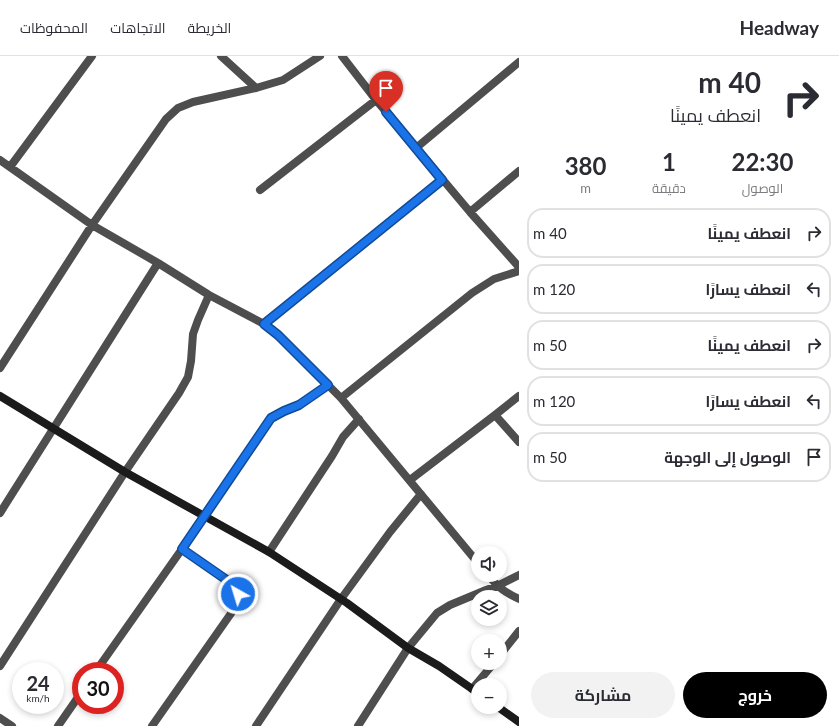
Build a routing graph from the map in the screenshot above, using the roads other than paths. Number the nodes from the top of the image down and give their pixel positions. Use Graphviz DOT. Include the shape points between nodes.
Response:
graph roads {
  1 [pos="92,56"];
  2 [pos="221,56"];
  3 [pos="320,56"];
  4 [pos="342,56"];
  5 [pos="519,62"];
  6 [pos="256,88"];
  7 [pos="376,100"];
  8 [pos="416,148"];
  9 [pos="0,160"];
  10 [pos="10,167"];
  11 [pos="519,171"];
  12 [pos="442,180"];
  13 [pos="260,190"];
  14 [pos="470,212"];
  15 [pos="92,225"];
  16 [pos="158,263"];
  17 [pos="519,268"];
  18 [pos="519,271"];
  19 [pos="209,295"];
  20 [pos="264,324"];
  21 [pos="0,368"];
  22 [pos="328,385"];
  23 [pos="0,396"];
  24 [pos="519,396"];
  25 [pos="341,398"];
  26 [pos="495,415"];
  27 [pos="359,419"];
  28 [pos="53,429"];
  29 [pos="519,442"];
  30 [pos="125,472"];
  31 [pos="410,480"];
  32 [pos="420,494"];
  33 [pos="0,513"];
  34 [pos="204,516"];
  35 [pos="182,549"];
  36 [pos="269,552"];
  37 [pos="471,555"];
  38 [pos="519,575"];
  39 [pos="494,582"];
  40 [pos="497,586"];
  41 [pos="341,599"];
  42 [pos="519,599"];
  43 [pos="519,632"];
  44 [pos="507,647"];
  45 [pos="408,648"];
  46 [pos="102,662"];
  47 [pos="0,666"];
  48 [pos="471,688"];
  49 [pos="72,706"];
  50 [pos="507,713"];
  51 [pos="0,718"];
  52 [pos="519,722"];
  53 [pos="12,726"];
  54 [pos="58,726"];
  55 [pos="152,726"];
  56 [pos="256,726"];
  57 [pos="358,726"];
  1 -- 10 [label="street"];
  2 -- 6 [label="street"];
  3 -- 6 [label="street" via="283,80"];
  4 -- 7 [label="street"];
  5 -- 8 [label="street"];
  6 -- 15 [label="street" via="193,102 178,108 166,119"];
  7 -- 8 [label="street"];
  7 -- 13 [label="street"];
  8 -- 12 [label="street"];
  9 -- 10 [label="street"];
  10 -- 15 [label="street"];
  11 -- 14 [label="street"];
  12 -- 14 [label="street"];
  12 -- 20 [label="street"];
  14 -- 17 [label="street"];
  15 -- 16 [label="street"];
  15 -- 21 [label="street"];
  16 -- 19 [label="street"];
  16 -- 28 [label="street"];
  18 -- 25 [label="street" via="494,279 472,293"];
  19 -- 20 [label="street"];
  19 -- 30 [label="street" via="194,334 188,377"];
  20 -- 22 [label="street"];
  22 -- 25 [label="street"];
  22 -- 34 [label="street" via="299,405 271,418"];
  23 -- 28 [label="street"];
  24 -- 26 [label="street"];
  25 -- 27 [label="street"];
  26 -- 29 [label="street"];
  26 -- 31 [label="street"];
  27 -- 31 [label="street"];
  27 -- 36 [label="street" via="343,437"];
  28 -- 30 [label="street"];
  28 -- 33 [label="street"];
  30 -- 34 [label="street"];
  30 -- 47 [label="street"];
  31 -- 32 [label="street"];
  32 -- 37 [label="street"];
  32 -- 41 [label="street"];
  34 -- 35 [label="street"];
  34 -- 36 [label="street"];
  35 -- 46 [label="street"];
  35 -- 55 [label="street" via="234,585 238,594 237,602"];
  36 -- 41 [label="street"];
  38 -- 40 [label="street"];
  39 -- 40 [label="street"];
  40 -- 42 [label="street"];
  40 -- 45 [label="street" via="437,613"];
  41 -- 45 [label="street"];
  41 -- 56 [label="street"];
  43 -- 44 [label="street"];
  45 -- 48 [label="street"];
  45 -- 57 [label="street"];
  49 -- 54 [label="street"];
  50 -- 52 [label="street"];
  51 -- 53 [label="street"];
}
